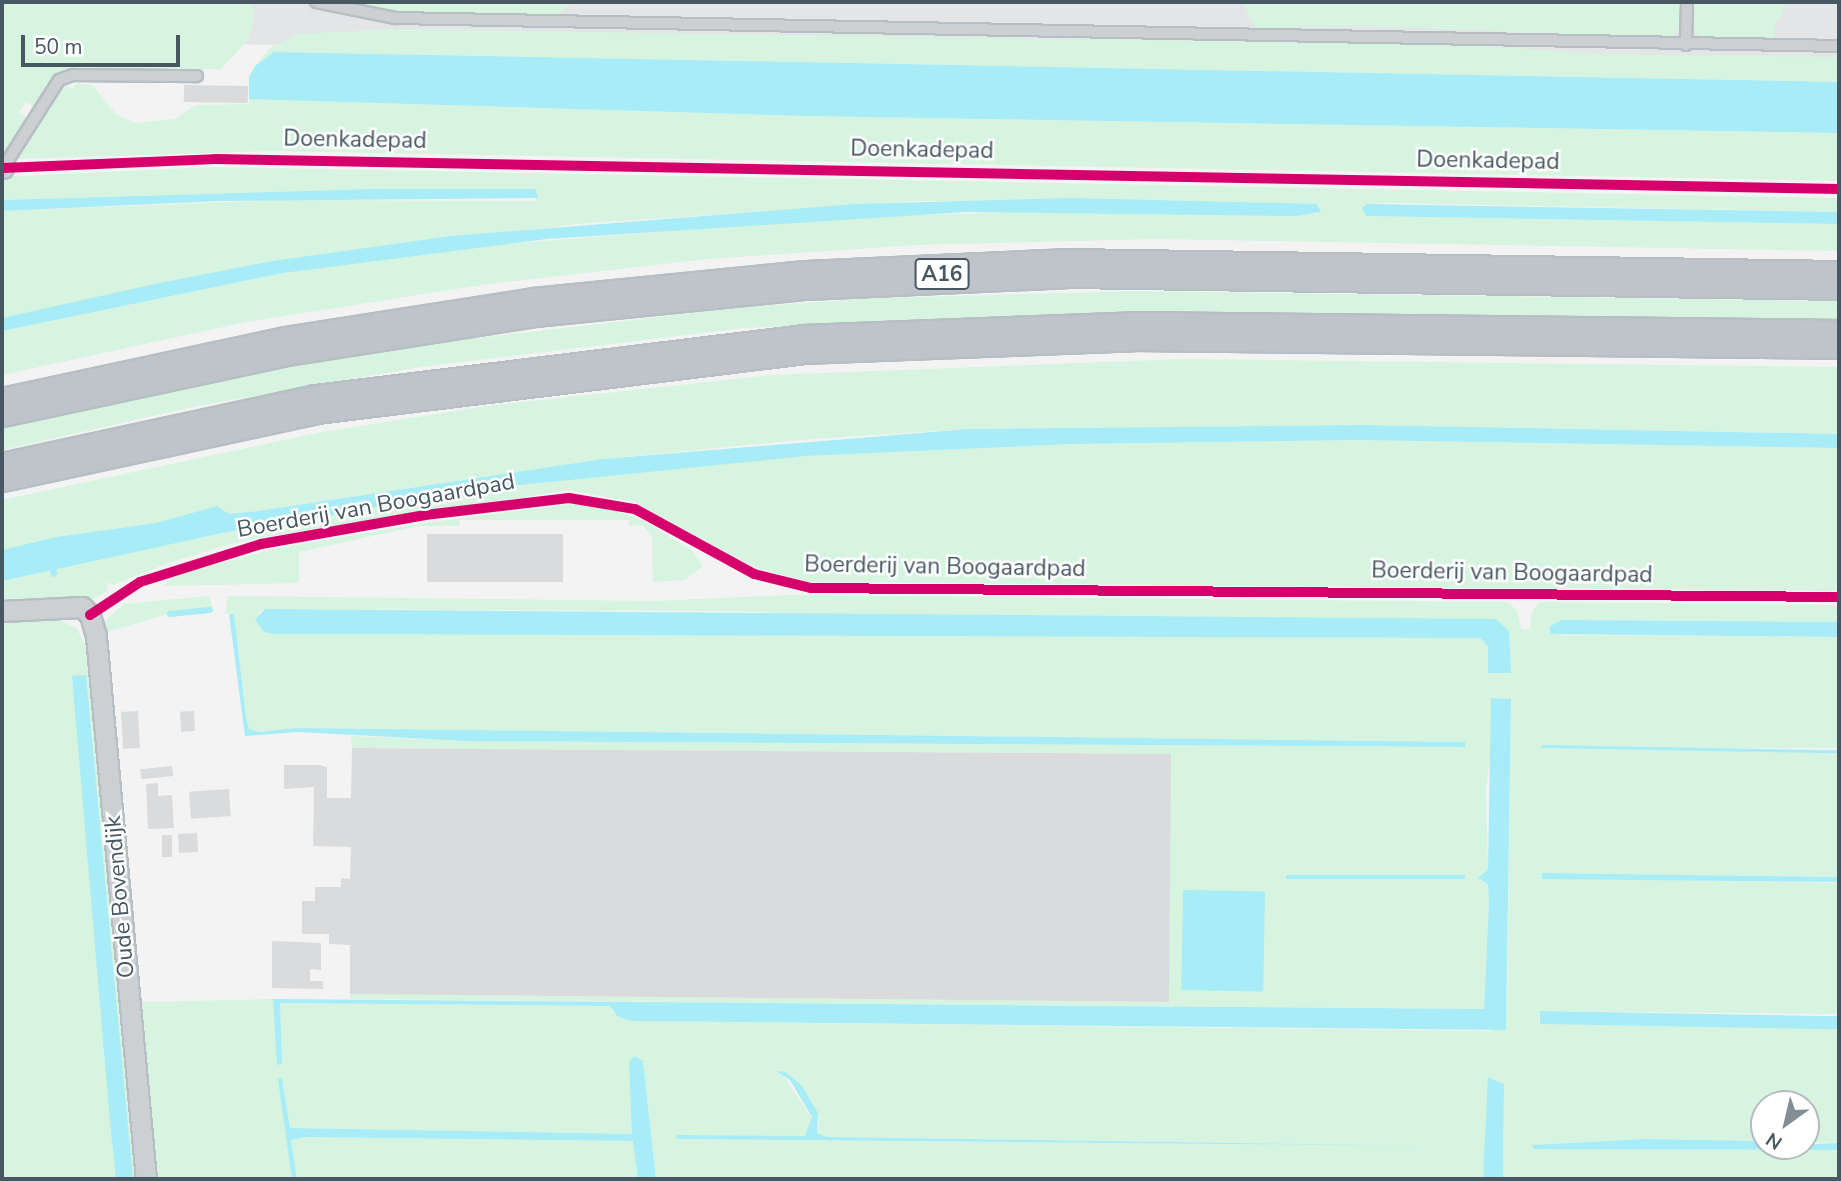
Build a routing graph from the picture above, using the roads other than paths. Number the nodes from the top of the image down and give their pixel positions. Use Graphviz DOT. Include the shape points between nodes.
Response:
graph roads {
  1 [pos="316,2"];
  2 [pos="1687,2"];
  3 [pos="1686,45"];
  4 [pos="1839,46"];
  5 [pos="197,76"];
  6 [pos="2,168"];
  7 [pos="1839,279"];
  8 [pos="1839,339"];
  9 [pos="2,407"];
  10 [pos="2,472"];
  11 [pos="2,611"];
  12 [pos="146,1179"];
  1 -- 3 [label="lane" via="395,18"];
  2 -- 3 [label="lane"];
  3 -- 4 [label="lane"];
  5 -- 6 [label="lane" via="73,75 59,80"];
  7 -- 9 [label="highway, A16" via="1069,268 806,280 534,307 341,337"];
  8 -- 10 [label="highway" via="1134,331 803,344 316,404"];
  11 -- 12 [label="street, Oude Bovendijk" via="82,607 90,615 96,636"];
}
